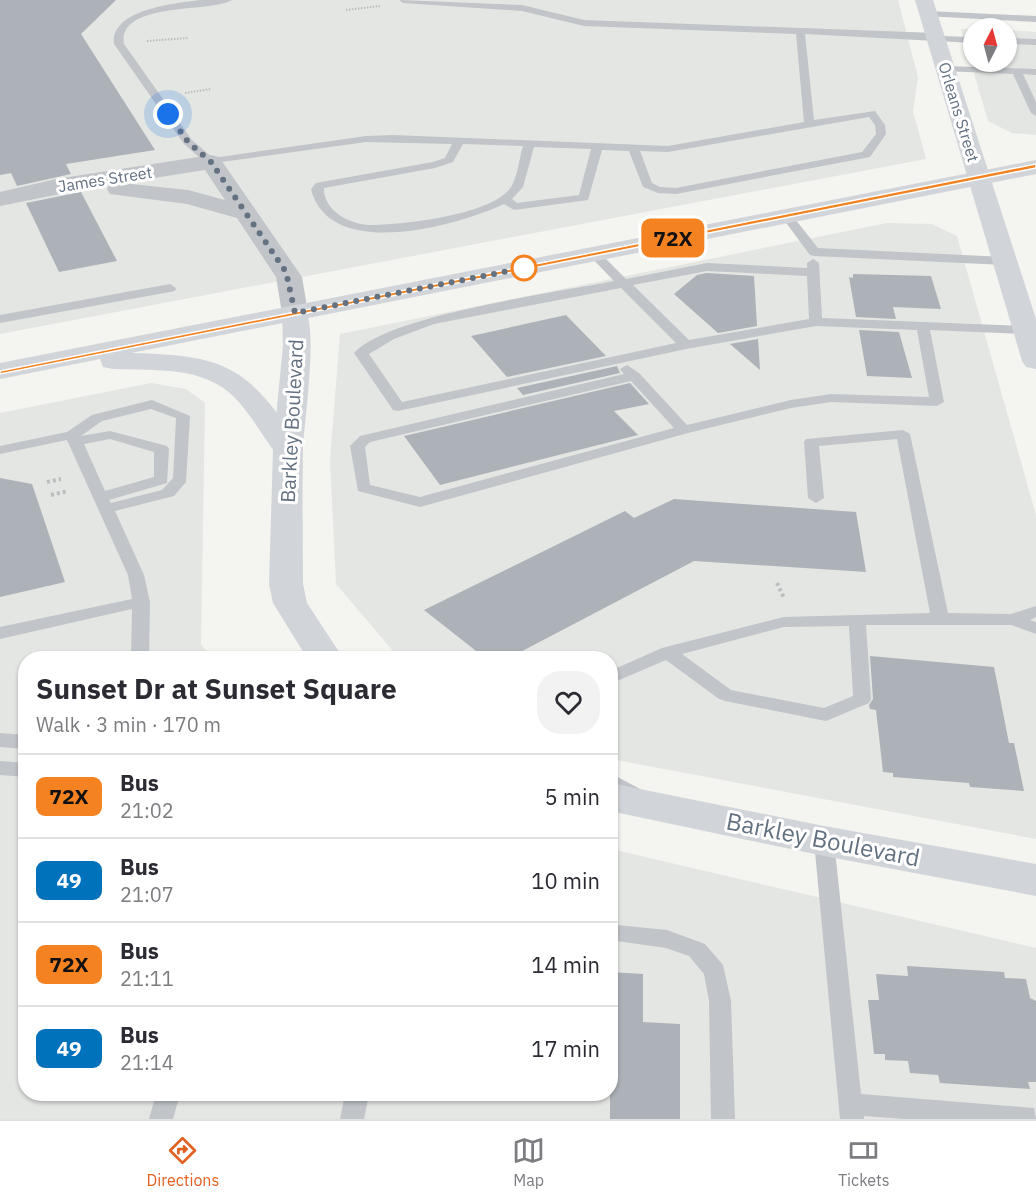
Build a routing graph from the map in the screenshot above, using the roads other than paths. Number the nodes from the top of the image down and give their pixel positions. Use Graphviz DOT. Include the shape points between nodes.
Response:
graph roads {
  1 [pos="228,0"];
  2 [pos="403,0"];
  3 [pos="926,7"];
  4 [pos="1036,19"];
  5 [pos="800,31"];
  6 [pos="936,38"];
  7 [pos="963,39"];
  8 [pos="1017,41"];
  9 [pos="1036,42"];
  10 [pos="946,69"];
  11 [pos="963,70"];
  12 [pos="1017,72"];
  13 [pos="1036,72"];
  14 [pos="1036,113"];
  15 [pos="809,124"];
  16 [pos="459,141"];
  17 [pos="529,144"];
  18 [pos="597,147"];
  19 [pos="633,148"];
  20 [pos="211,162"];
  21 [pos="1036,167"];
  22 [pos="979,177"];
  23 [pos="56,186"];
  24 [pos="0,199"];
  25 [pos="506,199"];
  26 [pos="246,213"];
  27 [pos="787,216"];
  28 [pos="814,252"];
  29 [pos="594,254"];
  30 [pos="1005,261"];
  31 [pos="811,272"];
  32 [pos="623,282"];
  33 [pos="171,288"];
  34 [pos="295,313"];
  35 [pos="0,319"];
  36 [pos="816,322"];
  37 [pos="923,326"];
  38 [pos="1026,330"];
  39 [pos="686,345"];
  40 [pos="60,359"];
  41 [pos="618,360"];
  42 [pos="1036,361"];
  43 [pos="0,371"];
  44 [pos="634,376"];
  45 [pos="684,430"];
  46 [pos="73,438"];
  47 [pos="288,449"];
  48 [pos="0,450"];
  49 [pos="816,498"];
  50 [pos="103,503"];
  51 [pos="141,602"];
  52 [pos="1036,611"];
  53 [pos="940,618"];
  54 [pos="857,620"];
  55 [pos="1013,620"];
  56 [pos="1036,628"];
  57 [pos="0,633"];
  58 [pos="140,651"];
  59 [pos="321,651"];
  60 [pos="668,652"];
  61 [pos="618,674"];
  62 [pos="0,740"];
  63 [pos="18,741"];
  64 [pos="0,768"];
  65 [pos="18,769"];
  66 [pos="618,785"];
  67 [pos="618,799"];
  68 [pos="654,806"];
  69 [pos="824,841"];
  70 [pos="1036,880"];
  71 [pos="618,934"];
  72 [pos="166,1101"];
  73 [pos="356,1101"];
  74 [pos="852,1112"];
  75 [pos="161,1119"];
  76 [pos="352,1119"];
  77 [pos="723,1119"];
  78 [pos="1034,1119"];
  1 -- 20 [label="lane" via="151,12 125,24 118,37 119,44 188,142"];
  2 -- 5 [label="lane" via="522,8 584,22"];
  3 -- 4 [label="lane"];
  3 -- 6 [label="main road, Orleans Street"];
  5 -- 6 [label="lane"];
  5 -- 15 [label="lane"];
  6 -- 7 [label="lane"];
  6 -- 10 [label="main road, Orleans Street"];
  8 -- 9 [label="lane"];
  10 -- 11 [label="lane"];
  10 -- 22 [label="main road, Orleans Street"];
  12 -- 13 [label="lane"];
  12 -- 14 [label="lane"];
  15 -- 19 [label="lane" via="668,149"];
  15 -- 19 [label="lane" via="871,113 880,122 882,135 866,155 676,191 647,185"];
  16 -- 17 [label="lane"];
  16 -- 20 [label="lane" via="366,139"];
  16 -- 25 [label="lane" via="449,160 320,185 319,199 335,219 357,228 380,229 477,212"];
  17 -- 18 [label="lane"];
  17 -- 25 [label="lane" via="517,187"];
  18 -- 19 [label="lane"];
  18 -- 25 [label="lane" via="584,198 514,207"];
  20 -- 23 [label="street, James Street"];
  20 -- 26 [label="street, Barkley Boulevard"];
  21 -- 22 [label="main road"];
  22 -- 27 [label="main road"];
  22 -- 30 [label="main road, Orleans Street"];
  23 -- 24 [label="street, James Street"];
  23 -- 26 [label="street" via="156,192"];
  26 -- 34 [label="street, Barkley Boulevard" via="289,277"];
  27 -- 28 [label="lane"];
  27 -- 29 [label="main road"];
  28 -- 30 [label="lane"];
  28 -- 31 [label="lane"];
  29 -- 32 [label="lane"];
  29 -- 34 [label="main road"];
  30 -- 38 [label="main road, Orleans Street"];
  31 -- 32 [label="lane" via="707,267"];
  31 -- 36 [label="lane"];
  32 -- 39 [label="lane"];
  32 -- 41 [label="lane" via="431,321 389,336 362,353 398,407"];
  33 -- 35 [label="lane"];
  34 -- 40 [label="main road"];
  34 -- 47 [label="main road, Barkley Boulevard" via="297,345"];
  36 -- 37 [label="lane"];
  36 -- 39 [label="lane"];
  37 -- 38 [label="lane"];
  37 -- 45 [label="lane" via="937,402 831,398"];
  38 -- 42 [label="main road, Orleans Street"];
  39 -- 41 [label="lane"];
  40 -- 43 [label="main road"];
  40 -- 47 [label="main road" via="177,364 214,372 240,387"];
  41 -- 44 [label="lane"];
  44 -- 45 [label="lane"];
  44 -- 45 [label="lane" via="365,440 357,446 363,488 420,502"];
  46 -- 48 [label="lane"];
  46 -- 50 [label="lane"];
  46 -- 50 [label="lane" via="110,435 162,450 162,480"];
  46 -- 50 [label="lane" via="98,418 152,404 183,416 181,478 168,493"];
  47 -- 59 [label="main road, Barkley Boulevard" via="286,584 290,603"];
  49 -- 53 [label="lane" via="811,442 903,434"];
  50 -- 51 [label="lane" via="136,575"];
  51 -- 57 [label="lane"];
  51 -- 58 [label="lane"];
  52 -- 55 [label="lane"];
  53 -- 54 [label="lane"];
  53 -- 55 [label="lane"];
  54 -- 60 [label="lane" via="784,622"];
  54 -- 60 [label="lane" via="862,699 826,715 725,695"];
  55 -- 56 [label="lane"];
  60 -- 61 [label="lane"];
  62 -- 63 [label="lane"];
  64 -- 65 [label="lane"];
  66 -- 68 [label="lane"];
  67 -- 68 [label="main road, Barkley Boulevard"];
  68 -- 69 [label="main road, Barkley Boulevard"];
  69 -- 70 [label="main road, Barkley Boulevard"];
  69 -- 74 [label="lane"];
  71 -- 77 [label="lane" via="667,939 697,950 715,971 720,1001"];
  72 -- 75 [label="lane"];
  73 -- 76 [label="lane"];
  74 -- 78 [label="lane"];
}
